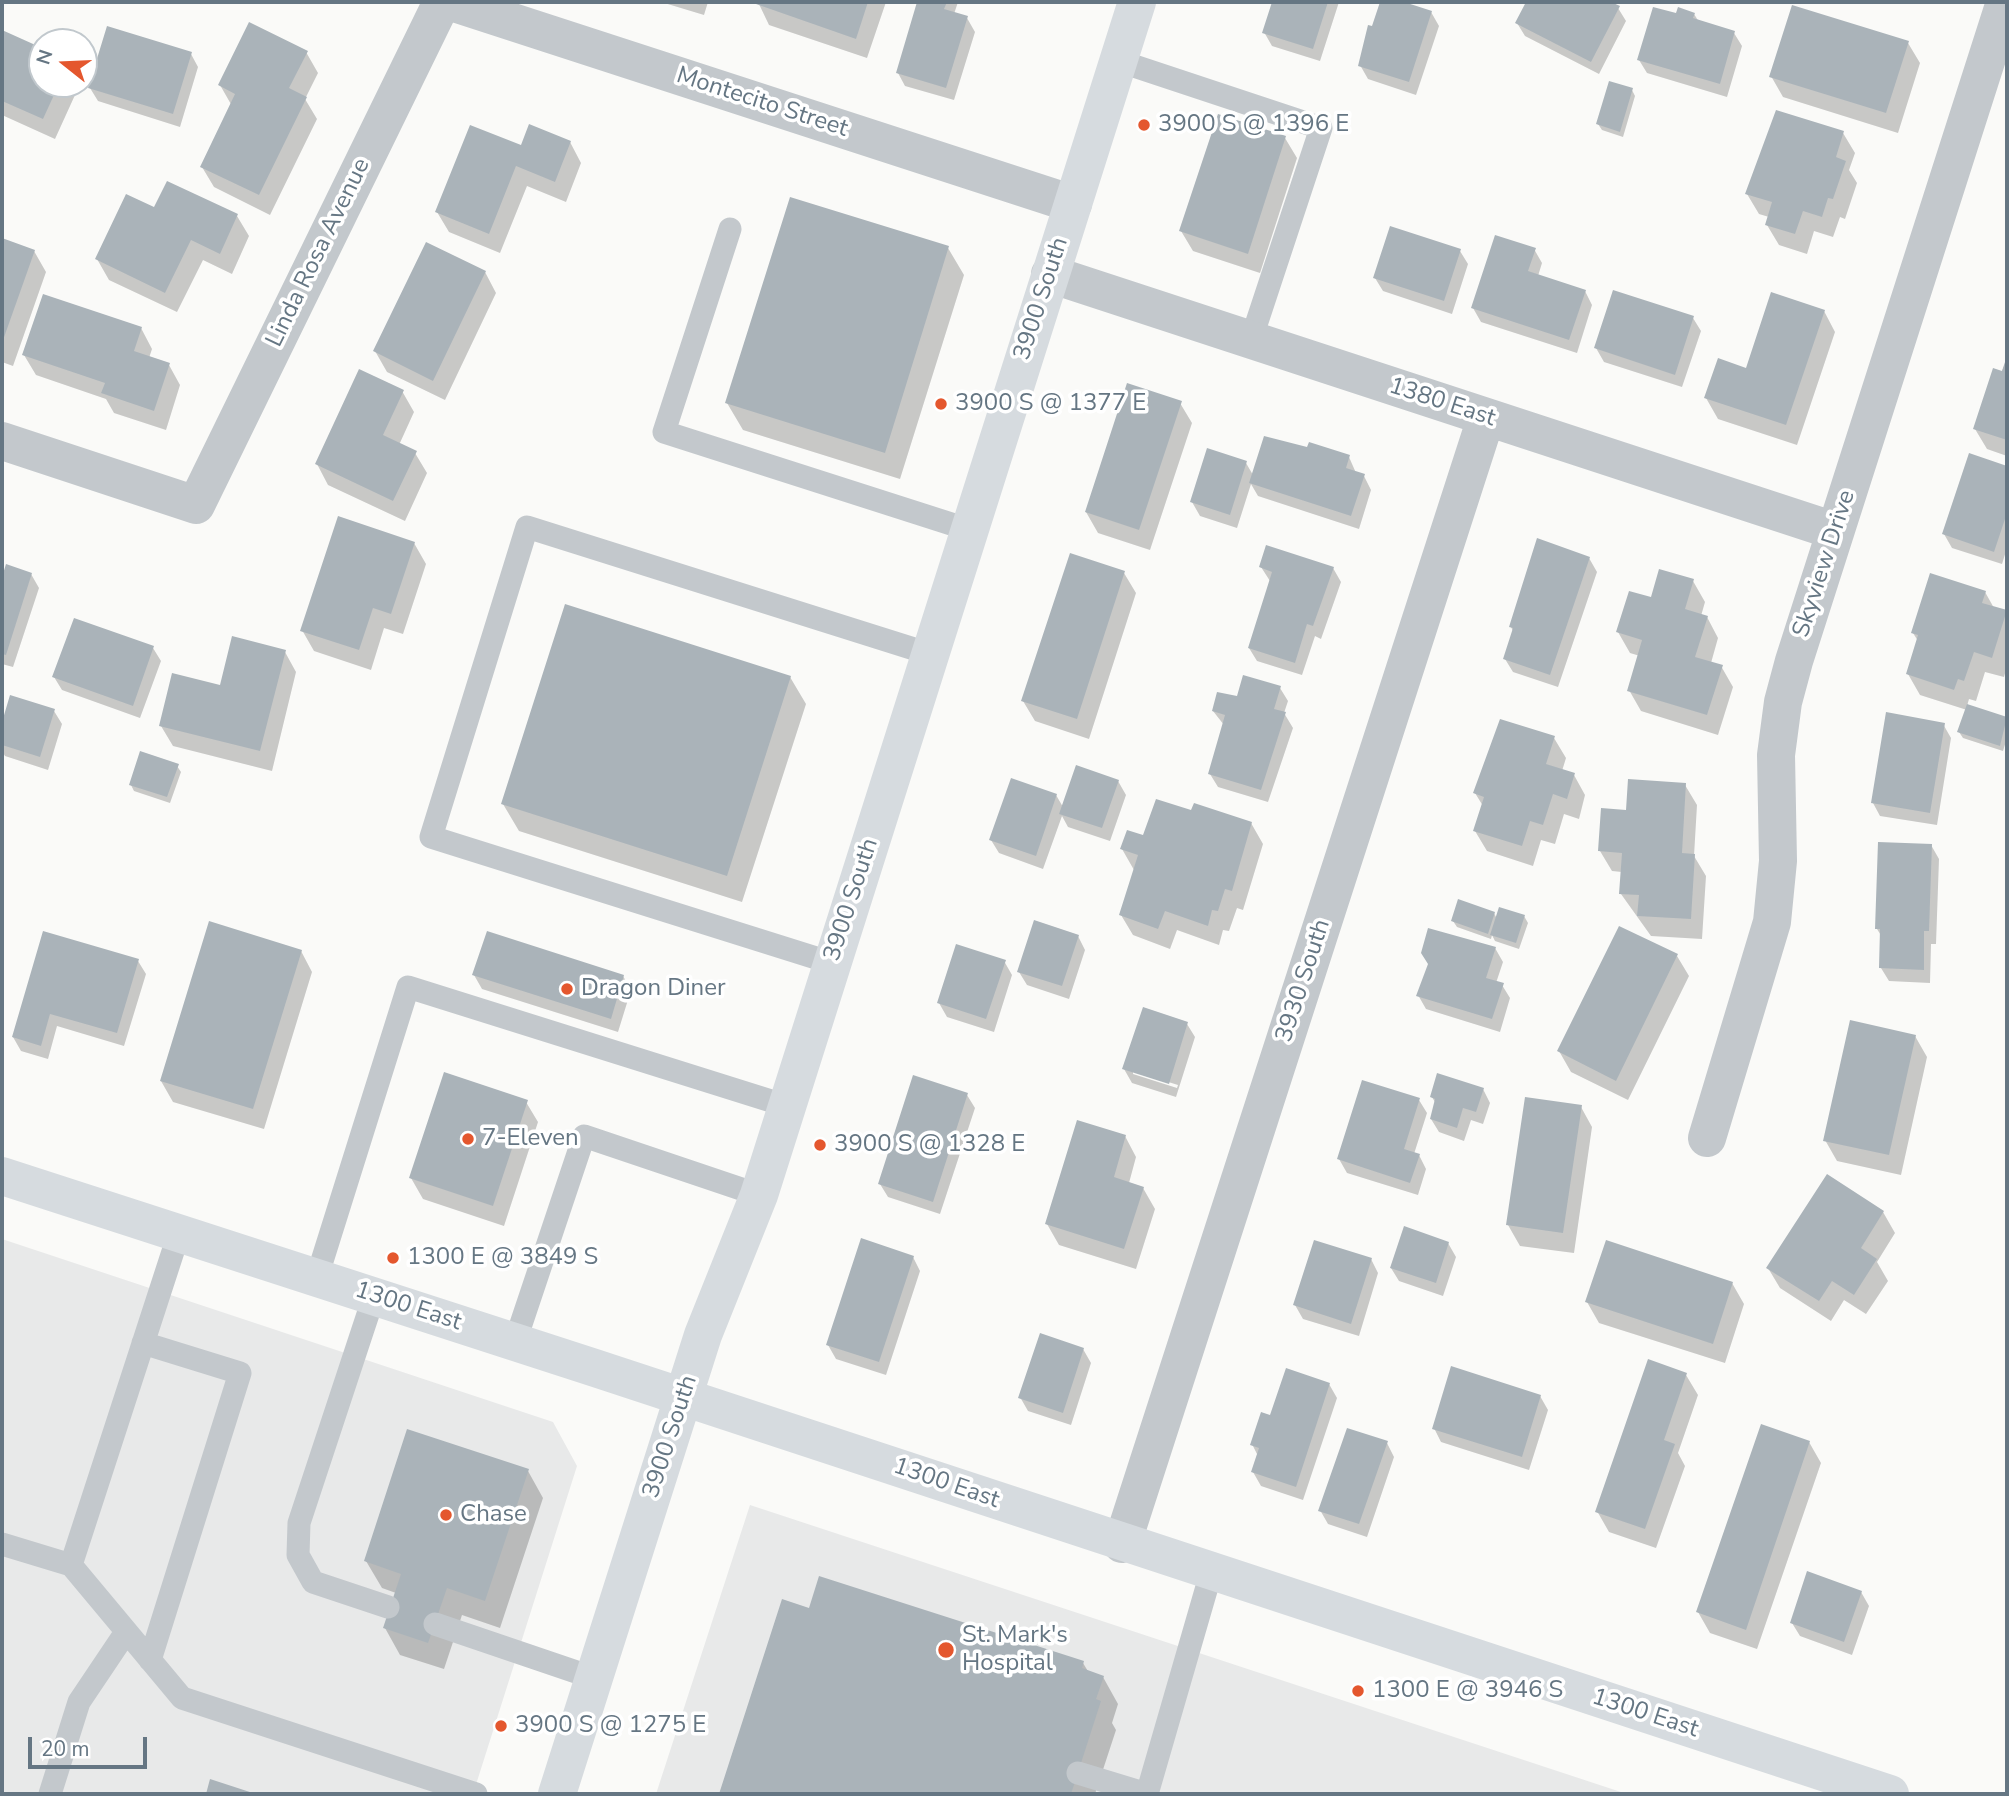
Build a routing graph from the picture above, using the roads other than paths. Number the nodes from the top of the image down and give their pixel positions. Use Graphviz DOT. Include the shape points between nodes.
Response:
graph roads {
  1 [pos="442,2"];
  2 [pos="451,2"];
  3 [pos="1137,2"];
  4 [pos="2005,2"];
  5 [pos="1119,61"];
  6 [pos="1073,204"];
  7 [pos="730,229"];
  8 [pos="1050,274"];
  9 [pos="1251,340"];
  10 [pos="1486,418"];
  11 [pos="2,441"];
  12 [pos="970,530"];
  13 [pos="1835,531"];
  14 [pos="930,654"];
  15 [pos="832,963"];
  16 [pos="787,1106"];
  17 [pos="1707,1138"];
  18 [pos="2,1176"];
  19 [pos="759,1195"];
  20 [pos="179,1233"];
  21 [pos="317,1277"];
  22 [pos="374,1296"];
  23 [pos="515,1342"];
  24 [pos="143,1343"];
  25 [pos="684,1397"];
  26 [pos="2,1544"];
  27 [pos="1122,1544"];
  28 [pos="71,1565"];
  29 [pos="1211,1573"];
  30 [pos="387,1607"];
  31 [pos="435,1624"];
  32 [pos="126,1632"];
  33 [pos="150,1660"];
  34 [pos="594,1678"];
  35 [pos="1078,1773"];
  36 [pos="50,1794"];
  37 [pos="476,1794"];
  38 [pos="557,1794"];
  39 [pos="1147,1794"];
  40 [pos="1890,1794"];
  1 -- 11 [label="street, Linda Rosa Avenue" via="196,505"];
  2 -- 6 [label="street, Montecito Street"];
  3 -- 5 [label="main road, 3900 South"];
  4 -- 13 [label="street, Skyview Drive"];
  5 -- 6 [label="main road, 3900 South"];
  5 -- 9 [label="lane" via="1321,128"];
  6 -- 8 [label="main road, 3900 South"];
  7 -- 12 [label="lane" via="664,432"];
  8 -- 9 [label="street, 1380 East"];
  8 -- 12 [label="main road, 3900 South"];
  9 -- 10 [label="street, 1380 East"];
  10 -- 13 [label="street, 1380 East"];
  10 -- 27 [label="street, 3930 South"];
  12 -- 14 [label="main road, 3900 South"];
  13 -- 17 [label="street, Skyview Drive" via="1783,702 1776,755 1778,861 1772,922"];
  14 -- 15 [label="main road, 3900 South"];
  14 -- 15 [label="lane" via="527,527 431,837"];
  15 -- 16 [label="main road, 3900 South"];
  16 -- 19 [label="main road, 3900 South"];
  16 -- 21 [label="lane" via="408,988"];
  18 -- 20 [label="main road, 1300 East"];
  19 -- 23 [label="lane" via="584,1136"];
  19 -- 25 [label="main road, 3900 South" via="703,1335"];
  20 -- 21 [label="main road, 1300 East"];
  20 -- 24 [label="lane"];
  21 -- 22 [label="main road, 1300 East"];
  22 -- 23 [label="main road, 1300 East"];
  22 -- 30 [label="lane" via="299,1523 298,1555 313,1582"];
  23 -- 25 [label="main road, 1300 East"];
  24 -- 28 [label="lane"];
  24 -- 33 [label="lane" via="240,1373"];
  25 -- 27 [label="main road, 1300 East"];
  25 -- 34 [label="main road, 3900 South"];
  26 -- 28 [label="lane"];
  27 -- 29 [label="main road, 1300 East"];
  28 -- 32 [label="lane"];
  29 -- 39 [label="lane"];
  29 -- 40 [label="main road, 1300 East"];
  31 -- 34 [label="lane"];
  32 -- 33 [label="lane"];
  32 -- 36 [label="lane" via="79,1702"];
  33 -- 37 [label="lane" via="182,1698"];
  34 -- 38 [label="main road, 3900 South"];
  35 -- 39 [label="lane"];
}
